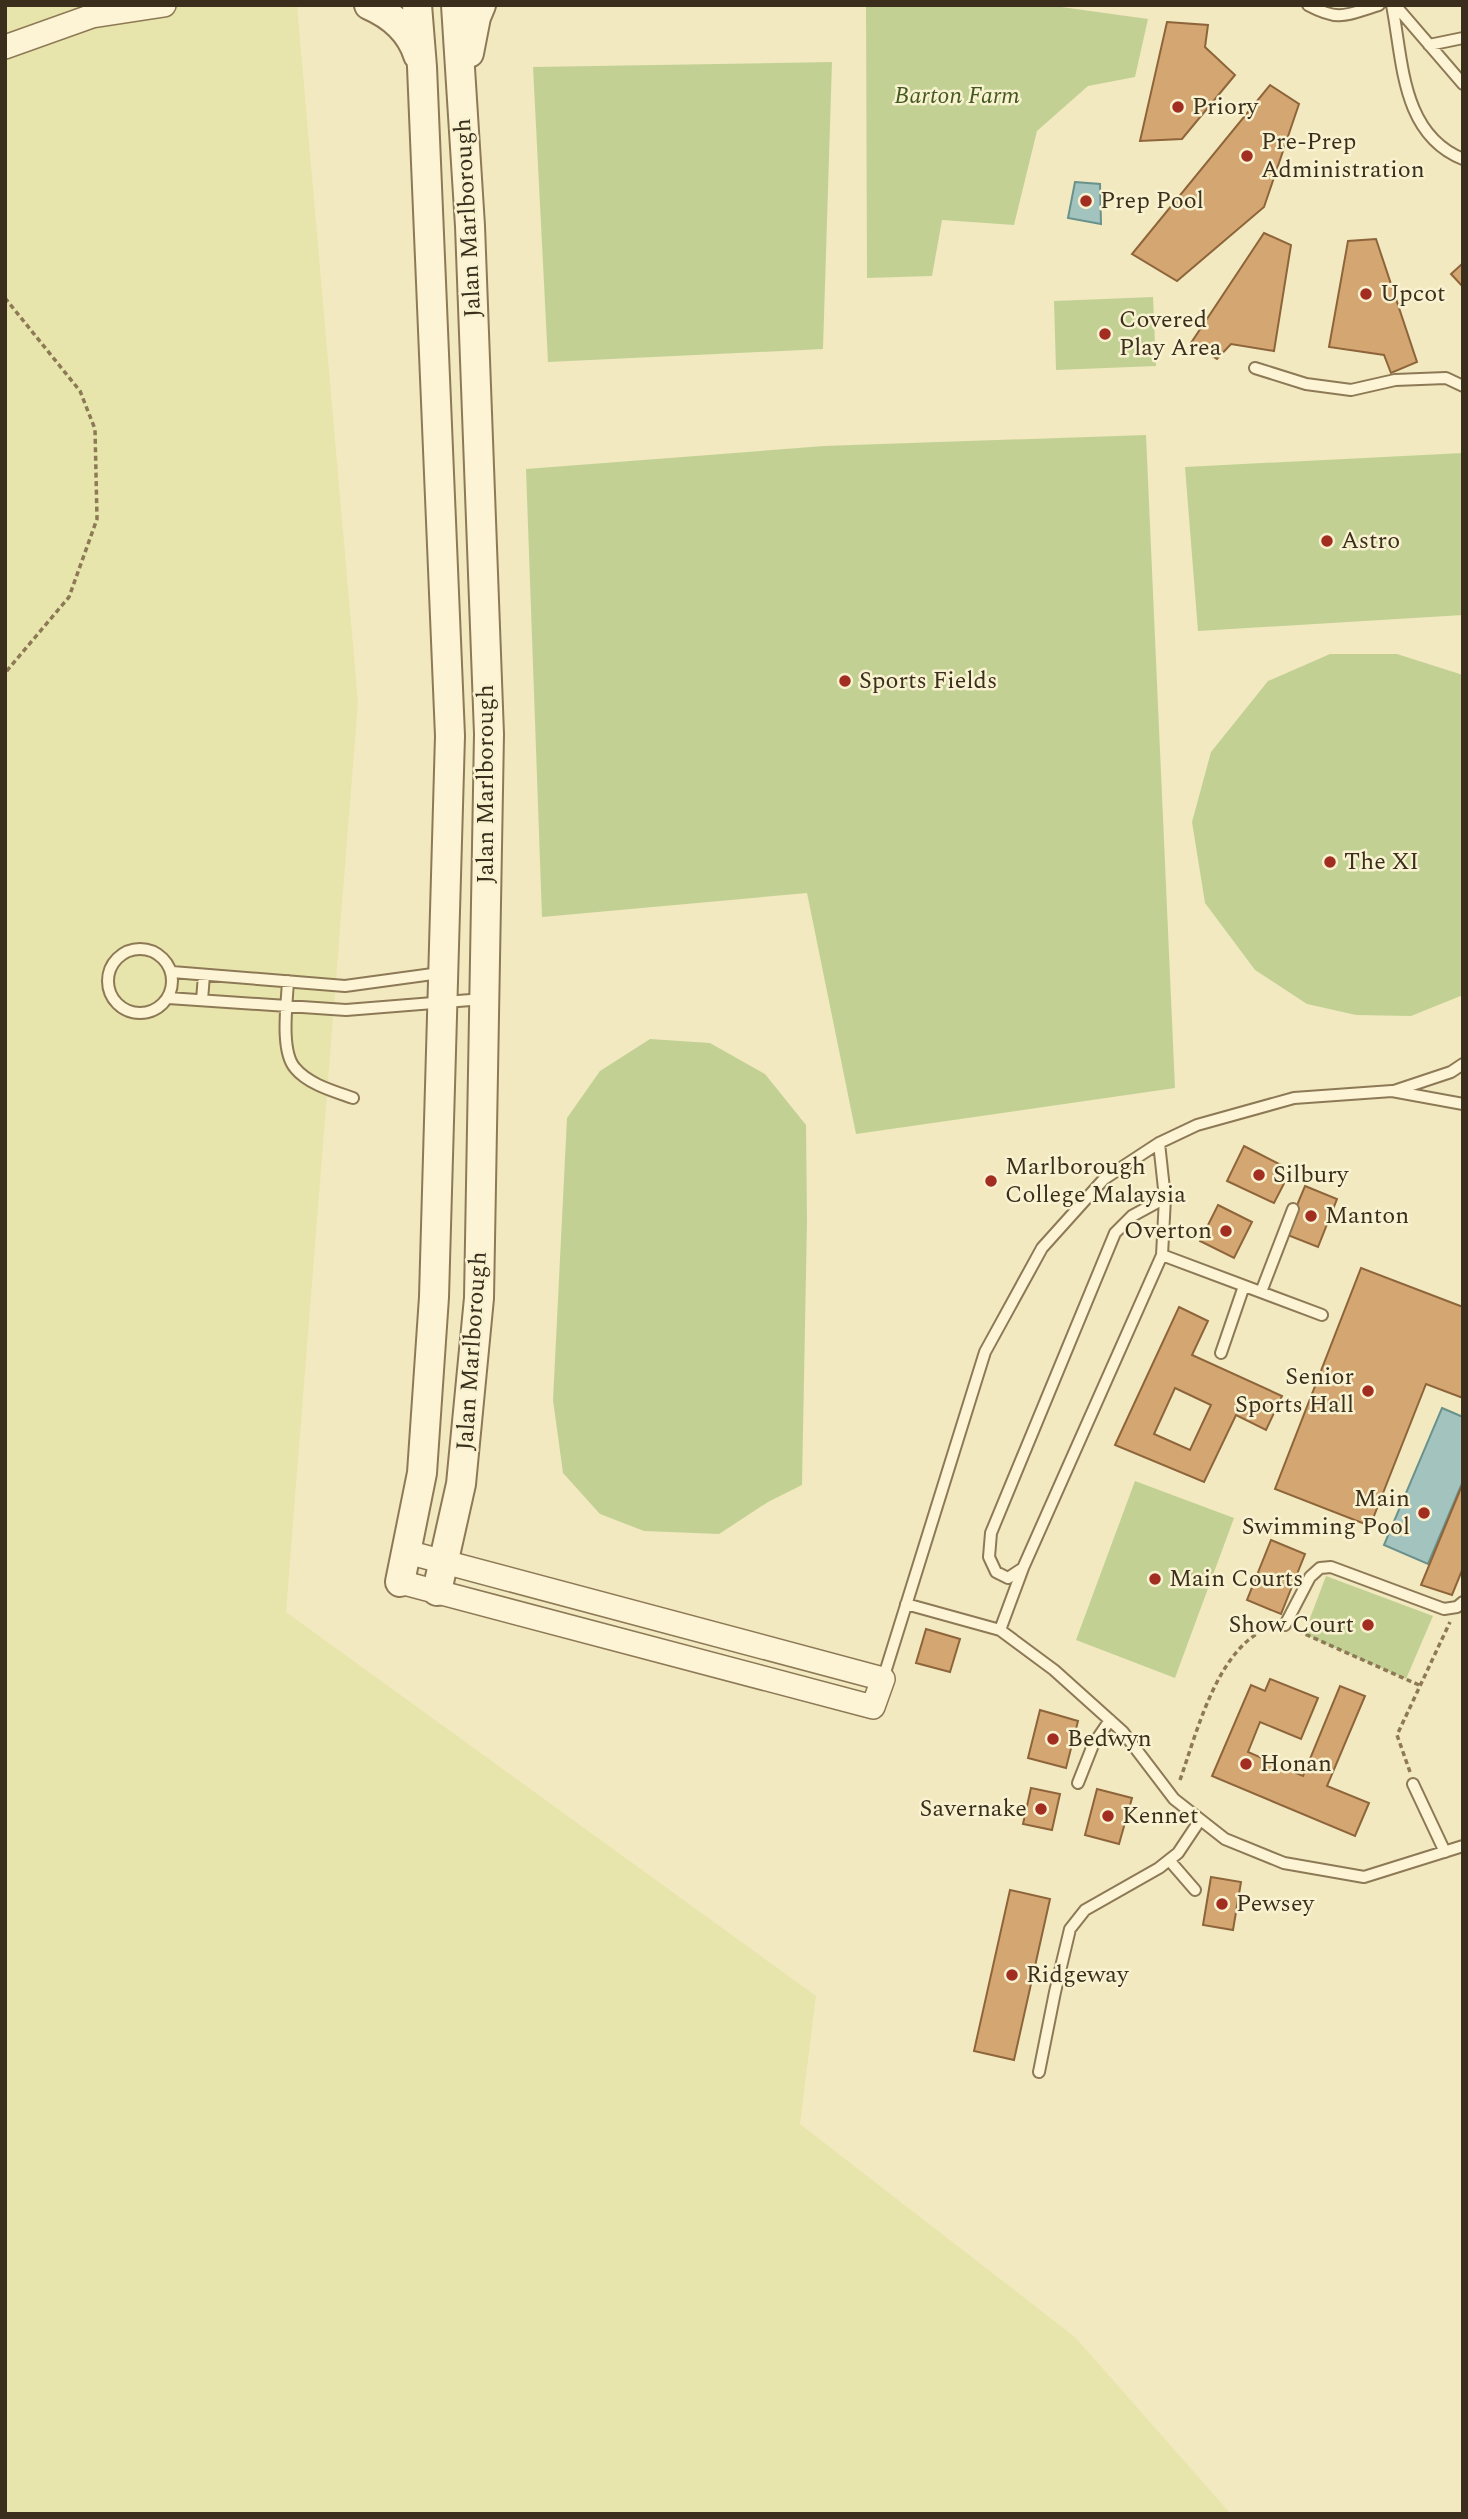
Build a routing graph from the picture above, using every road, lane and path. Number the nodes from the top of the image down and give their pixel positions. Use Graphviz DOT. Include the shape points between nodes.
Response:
graph roads {
  1 [pos="164,5"];
  2 [pos="369,5"];
  3 [pos="417,5"];
  4 [pos="456,5"];
  5 [pos="481,5"];
  6 [pos="1308,5"];
  7 [pos="1379,5"];
  8 [pos="1394,5"];
  9 [pos="1463,38"];
  10 [pos="1429,45"];
  11 [pos="5,47"];
  12 [pos="422,67"];
  13 [pos="1463,84"];
  14 [pos="462,88"];
  15 [pos="1463,159"];
  16 [pos="5,298"];
  17 [pos="1255,368"];
  18 [pos="1463,386"];
  19 [pos="5,673"];
  20 [pos="172,972"];
  21 [pos="443,973"];
  22 [pos="204,975"];
  23 [pos="288,981"];
  24 [pos="334,985"];
  25 [pos="168,998"];
  26 [pos="484,999"];
  27 [pos="202,1000"];
  28 [pos="442,1002"];
  29 [pos="287,1006"];
  30 [pos="331,1009"];
  31 [pos="1463,1064"];
  32 [pos="1392,1091"];
  33 [pos="352,1098"];
  34 [pos="1463,1104"];
  35 [pos="1159,1143"];
  36 [pos="1165,1198"];
  37 [pos="1293,1209"];
  38 [pos="1162,1255"];
  39 [pos="1244,1286"];
  40 [pos="1261,1292"];
  41 [pos="1322,1315"];
  42 [pos="1221,1353"];
  43 [pos="407,1552"];
  44 [pos="445,1561"];
  45 [pos="1023,1568"];
  46 [pos="400,1582"];
  47 [pos="437,1591"];
  48 [pos="906,1604"];
  49 [pos="1460,1605"];
  50 [pos="1285,1625"];
  51 [pos="1000,1630"];
  52 [pos="883,1679"];
  53 [pos="1419,1685"];
  54 [pos="1110,1720"];
  55 [pos="1078,1783"];
  56 [pos="1413,1784"];
  57 [pos="1174,1799"];
  58 [pos="1200,1820"];
  59 [pos="1463,1846"];
  60 [pos="1445,1852"];
  61 [pos="1168,1860"];
  62 [pos="1195,1889"];
  63 [pos="1039,2072"];
  1 -- 11 [label="street" via="92,16"];
  2 -- 12 [label="street" via="402,27"];
  3 -- 12 [label="street, Jalan Marlborough"];
  4 -- 14 [label="street, Jalan Marlborough"];
  5 -- 14 [label="street"];
  6 -- 7 [label="lane" via="1339,17"];
  8 -- 10 [label="lane"];
  8 -- 15 [label="lane" via="1410,103 1417,120 1430,137"];
  9 -- 10 [label="lane"];
  10 -- 13 [label="lane"];
  12 -- 21 [label="street, Jalan Marlborough" via="450,736"];
  14 -- 26 [label="street, Jalan Marlborough" via="489,734"];
  16 -- 19 [label="path" via="80,391 95,429 97,519 69,597"];
  17 -- 18 [label="lane" via="1306,384 1351,390 1395,380 1446,378"];
  20 -- 22 [label="lane"];
  20 -- 25 [label="lane"];
  20 -- 25 [label="lane" via="157,952 135,948 116,959 108,980 113,1000 130,1012 150,1012"];
  21 -- 24 [label="lane"];
  21 -- 28 [label="street, Jalan Marlborough"];
  22 -- 23 [label="lane"];
  22 -- 27 [label="lane"];
  23 -- 24 [label="lane"];
  23 -- 29 [label="lane"];
  24 -- 30 [label="lane"];
  25 -- 27 [label="lane"];
  26 -- 28 [label="lane"];
  26 -- 44 [label="street, Jalan Marlborough" via="479,1298 461,1485"];
  27 -- 29 [label="lane"];
  28 -- 30 [label="lane"];
  28 -- 43 [label="street, Jalan Marlborough" via="434,1297 422,1473"];
  29 -- 30 [label="lane"];
  29 -- 33 [label="lane" via="287,1050 296,1069 315,1083"];
  31 -- 32 [label="lane"];
  32 -- 34 [label="lane"];
  32 -- 35 [label="lane" via="1294,1098 1197,1125"];
  35 -- 36 [label="lane"];
  35 -- 48 [label="lane" via="1104,1179 1029,1269 985,1352"];
  36 -- 38 [label="lane"];
  36 -- 45 [label="lane" via="1132,1216 1115,1233 991,1533 989,1557 996,1572 1008,1578"];
  37 -- 40 [label="lane"];
  38 -- 39 [label="lane"];
  38 -- 45 [label="lane"];
  39 -- 40 [label="lane"];
  39 -- 42 [label="lane"];
  40 -- 41 [label="lane"];
  43 -- 44 [label="street"];
  43 -- 46 [label="street, Jalan Marlborough"];
  44 -- 47 [label="street, Jalan Marlborough"];
  44 -- 52 [label="street"];
  45 -- 51 [label="lane"];
  46 -- 47 [label="street, Jalan Marlborough"];
  47 -- 52 [label="street, Jalan Marlborough" via="873,1707"];
  48 -- 51 [label="lane"];
  48 -- 52 [label="lane"];
  49 -- 50 [label="lane" via="1444,1609 1331,1567 1320,1568 1310,1577"];
  49 -- 53 [label="path"];
  50 -- 53 [label="path"];
  50 -- 57 [label="path" via="1257,1632 1231,1658 1204,1710"];
  51 -- 54 [label="lane" via="1055,1670"];
  53 -- 56 [label="path" via="1397,1735"];
  54 -- 55 [label="lane" via="1093,1745"];
  54 -- 57 [label="lane"];
  56 -- 60 [label="lane"];
  57 -- 58 [label="lane"];
  58 -- 60 [label="lane" via="1225,1839 1284,1864 1364,1877"];
  58 -- 61 [label="lane"];
  59 -- 60 [label="lane"];
  61 -- 62 [label="lane"];
  61 -- 63 [label="lane" via="1085,1910 1070,1929"];
}
